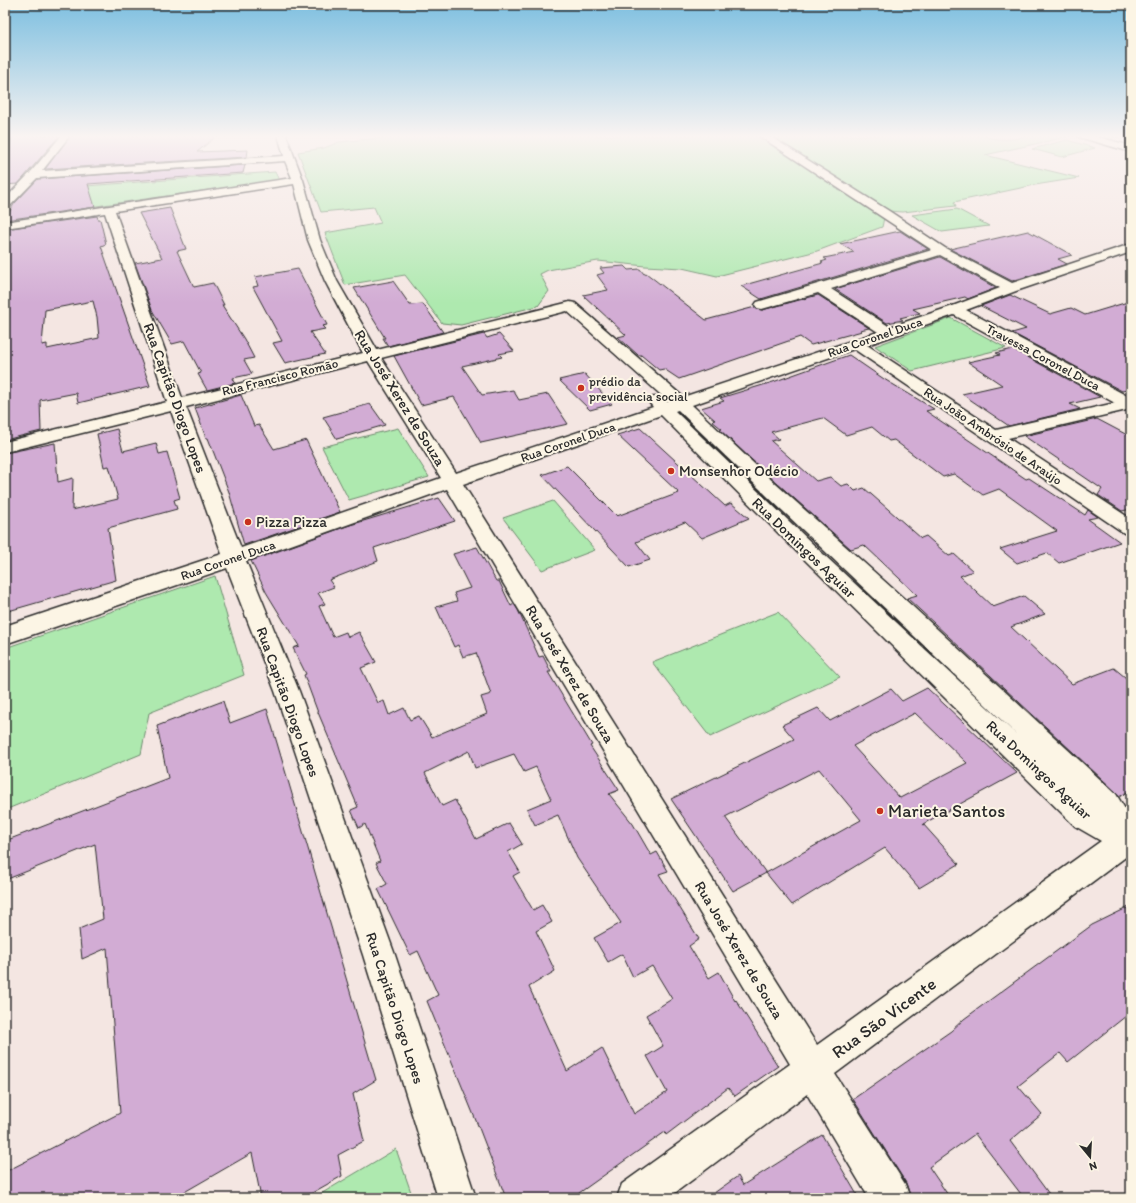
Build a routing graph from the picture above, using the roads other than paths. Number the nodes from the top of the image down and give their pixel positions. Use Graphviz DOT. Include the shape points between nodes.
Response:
graph roads {
  1 [pos="19,191"];
  2 [pos="225,191"];
  3 [pos="301,191"];
  4 [pos="849,191"];
  5 [pos="5,205"];
  6 [pos="109,209"];
  7 [pos="5,225"];
  8 [pos="941,251"];
  9 [pos="1127,253"];
  10 [pos="820,288"];
  11 [pos="1011,288"];
  12 [pos="762,305"];
  13 [pos="555,309"];
  14 [pos="955,310"];
  15 [pos="888,332"];
  16 [pos="856,344"];
  17 [pos="372,355"];
  18 [pos="176,403"];
  19 [pos="1131,404"];
  20 [pos="673,407"];
  21 [pos="993,436"];
  22 [pos="5,447"];
  23 [pos="452,481"];
  24 [pos="751,484"];
  25 [pos="1131,528"];
  26 [pos="835,550"];
  27 [pos="814,557"];
  28 [pos="234,558"];
  29 [pos="5,635"];
  30 [pos="1009,728"];
  31 [pos="1130,839"];
  32 [pos="812,1070"];
  33 [pos="457,1198"];
  34 [pos="636,1198"];
  35 [pos="891,1198"];
  1 -- 5 [label="street"];
  2 -- 6 [label="street"];
  3 -- 17 [label="street, Rua José Xerez de Souza" via="314,240 331,281"];
  4 -- 8 [label="street"];
  6 -- 7 [label="street"];
  6 -- 18 [label="street, Rua Capitão Diogo Lopes"];
  8 -- 10 [label="street"];
  8 -- 11 [label="street"];
  9 -- 11 [label="street, Rua Coronel Duca"];
  10 -- 12 [label="street"];
  10 -- 15 [label="street"];
  11 -- 14 [label="street, Rua Coronel Duca"];
  13 -- 17 [label="street, Rua Francisco Romão"];
  13 -- 20 [label="street, Rua Domingos Aguiar" via="603,342"];
  14 -- 15 [label="street, Rua Coronel Duca"];
  14 -- 19 [label="street, Travessa Coronel Duca"];
  15 -- 16 [label="street, Rua Coronel Duca"];
  16 -- 20 [label="street, Rua Coronel Duca"];
  16 -- 21 [label="street, Rua João Ambrósio de Araújo"];
  17 -- 18 [label="street, Rua Francisco Romão"];
  17 -- 23 [label="street, Rua José Xerez de Souza"];
  18 -- 22 [label="street, Rua Francisco Romão"];
  18 -- 28 [label="street, Rua Capitão Diogo Lopes"];
  19 -- 21 [label="street"];
  20 -- 23 [label="street, Rua Coronel Duca"];
  20 -- 24 [label="street, Rua Domingos Aguiar"];
  21 -- 25 [label="street, Rua João Ambrósio de Araújo"];
  23 -- 28 [label="street, Rua Coronel Duca"];
  23 -- 32 [label="street, Rua José Xerez de Souza"];
  24 -- 26 [label="street, Rua Domingos Aguiar"];
  24 -- 27 [label="street, Rua Domingos Aguiar"];
  26 -- 27 [label="street"];
  26 -- 30 [label="street, Rua Domingos Aguiar" via="903,611"];
  27 -- 30 [label="street, Rua Domingos Aguiar"];
  28 -- 29 [label="street, Rua Coronel Duca"];
  28 -- 33 [label="street, Rua Capitão Diogo Lopes" via="287,691 379,955"];
  30 -- 31 [label="street, Rua Domingos Aguiar" via="1085,817"];
  31 -- 32 [label="street, Rua São Vicente"];
  32 -- 34 [label="street, Rua São Vicente"];
  32 -- 35 [label="street, Rua José Xerez de Souza"];
}
